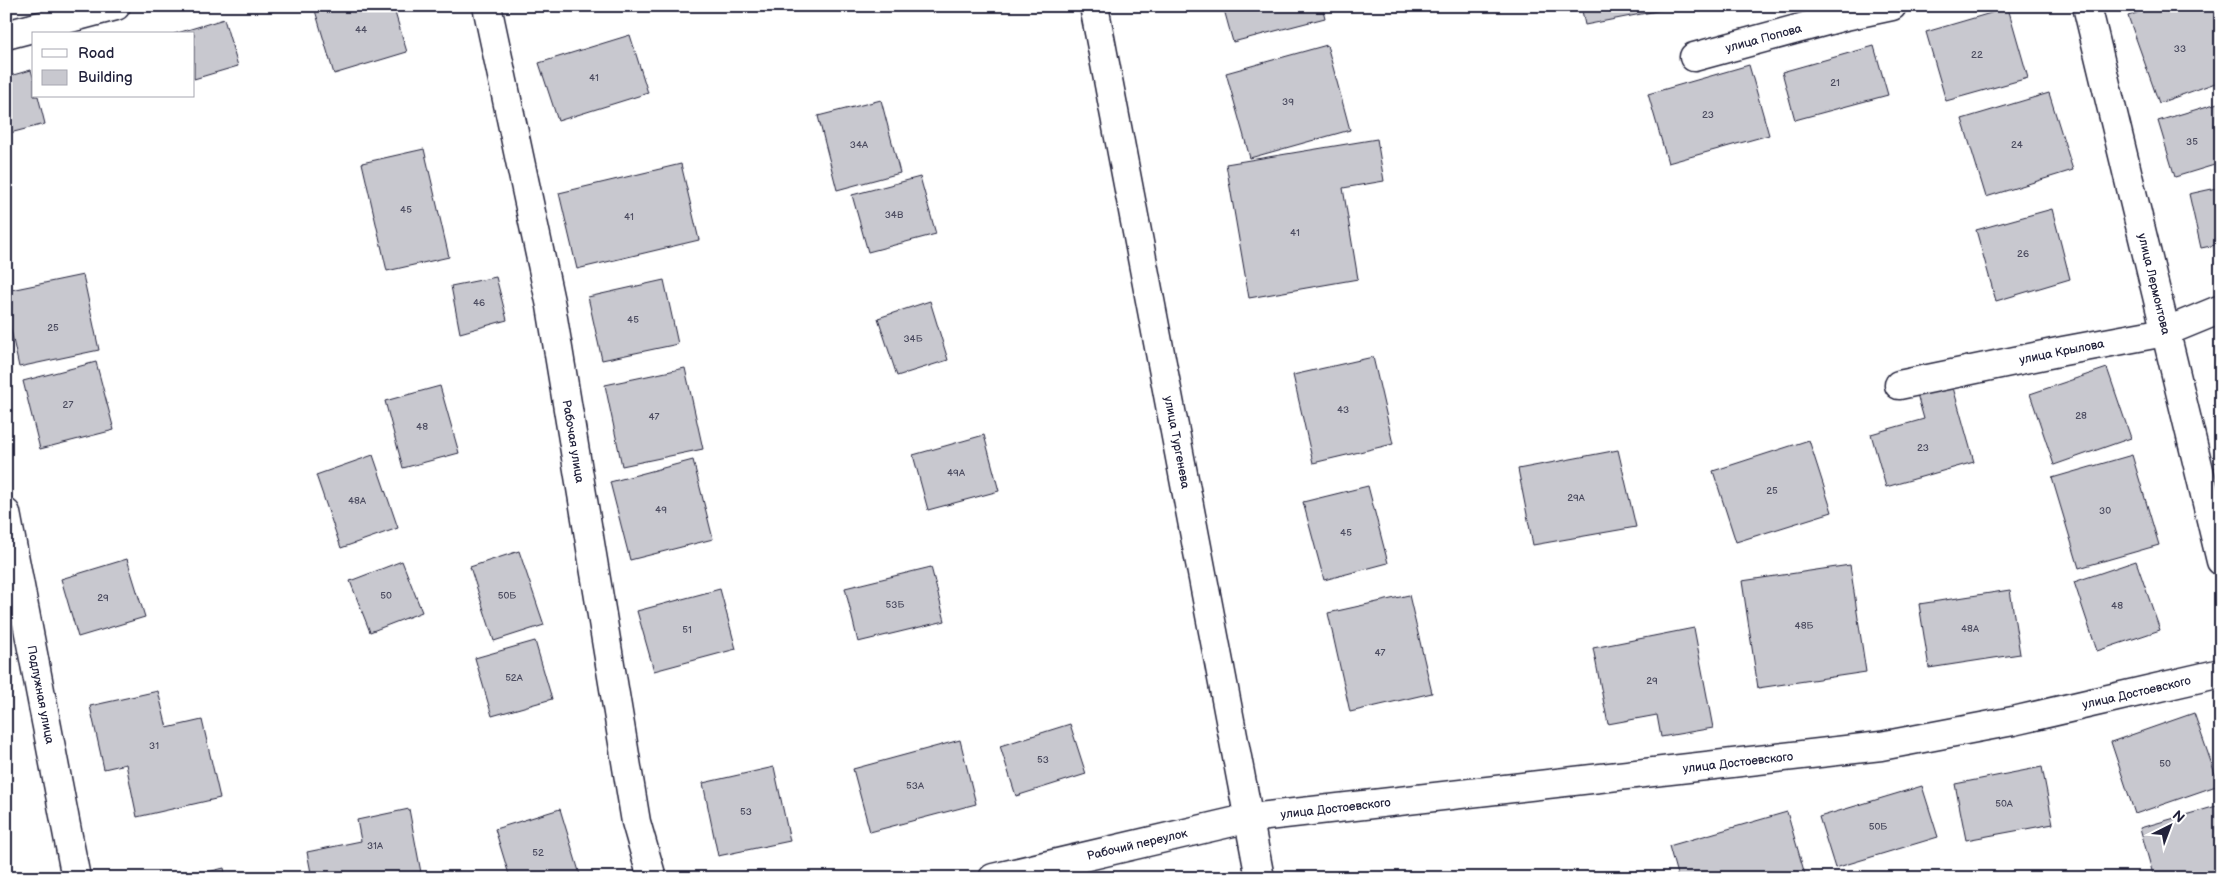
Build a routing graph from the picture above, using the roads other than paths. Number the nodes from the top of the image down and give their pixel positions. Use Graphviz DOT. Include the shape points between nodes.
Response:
graph roads {
  1 [pos="116,6"];
  2 [pos="487,6"];
  3 [pos="1094,6"];
  4 [pos="1892,6"];
  5 [pos="2087,6"];
  6 [pos="6,35"];
  7 [pos="1694,57"];
  8 [pos="2221,309"];
  9 [pos="2165,332"];
  10 [pos="1899,385"];
  11 [pos="6,513"];
  12 [pos="2221,561"];
  13 [pos="15,597"];
  14 [pos="2221,673"];
  15 [pos="1250,818"];
  16 [pos="76,878"];
  17 [pos="652,878"];
  18 [pos="993,878"];
  19 [pos="1260,878"];
  1 -- 6 [label="street"];
  2 -- 17 [label="street, Рабочая улица" via="551,306 636,822"];
  3 -- 15 [label="street, улица Тургенева"];
  4 -- 7 [label="street, улица Попова"];
  5 -- 9 [label="street, улица Лермонтова"];
  8 -- 9 [label="street, улица Крылова"];
  9 -- 10 [label="street, улица Крылова"];
  9 -- 12 [label="street, улица Лермонтова"];
  11 -- 13 [label="street, Подлужная улица"];
  13 -- 16 [label="street, Подлужная улица"];
  14 -- 15 [label="street, улица Достоевского" via="2013,721 1881,746"];
  15 -- 18 [label="street, Рабочий переулок"];
  15 -- 19 [label="street, улица Тургенева"];
}
